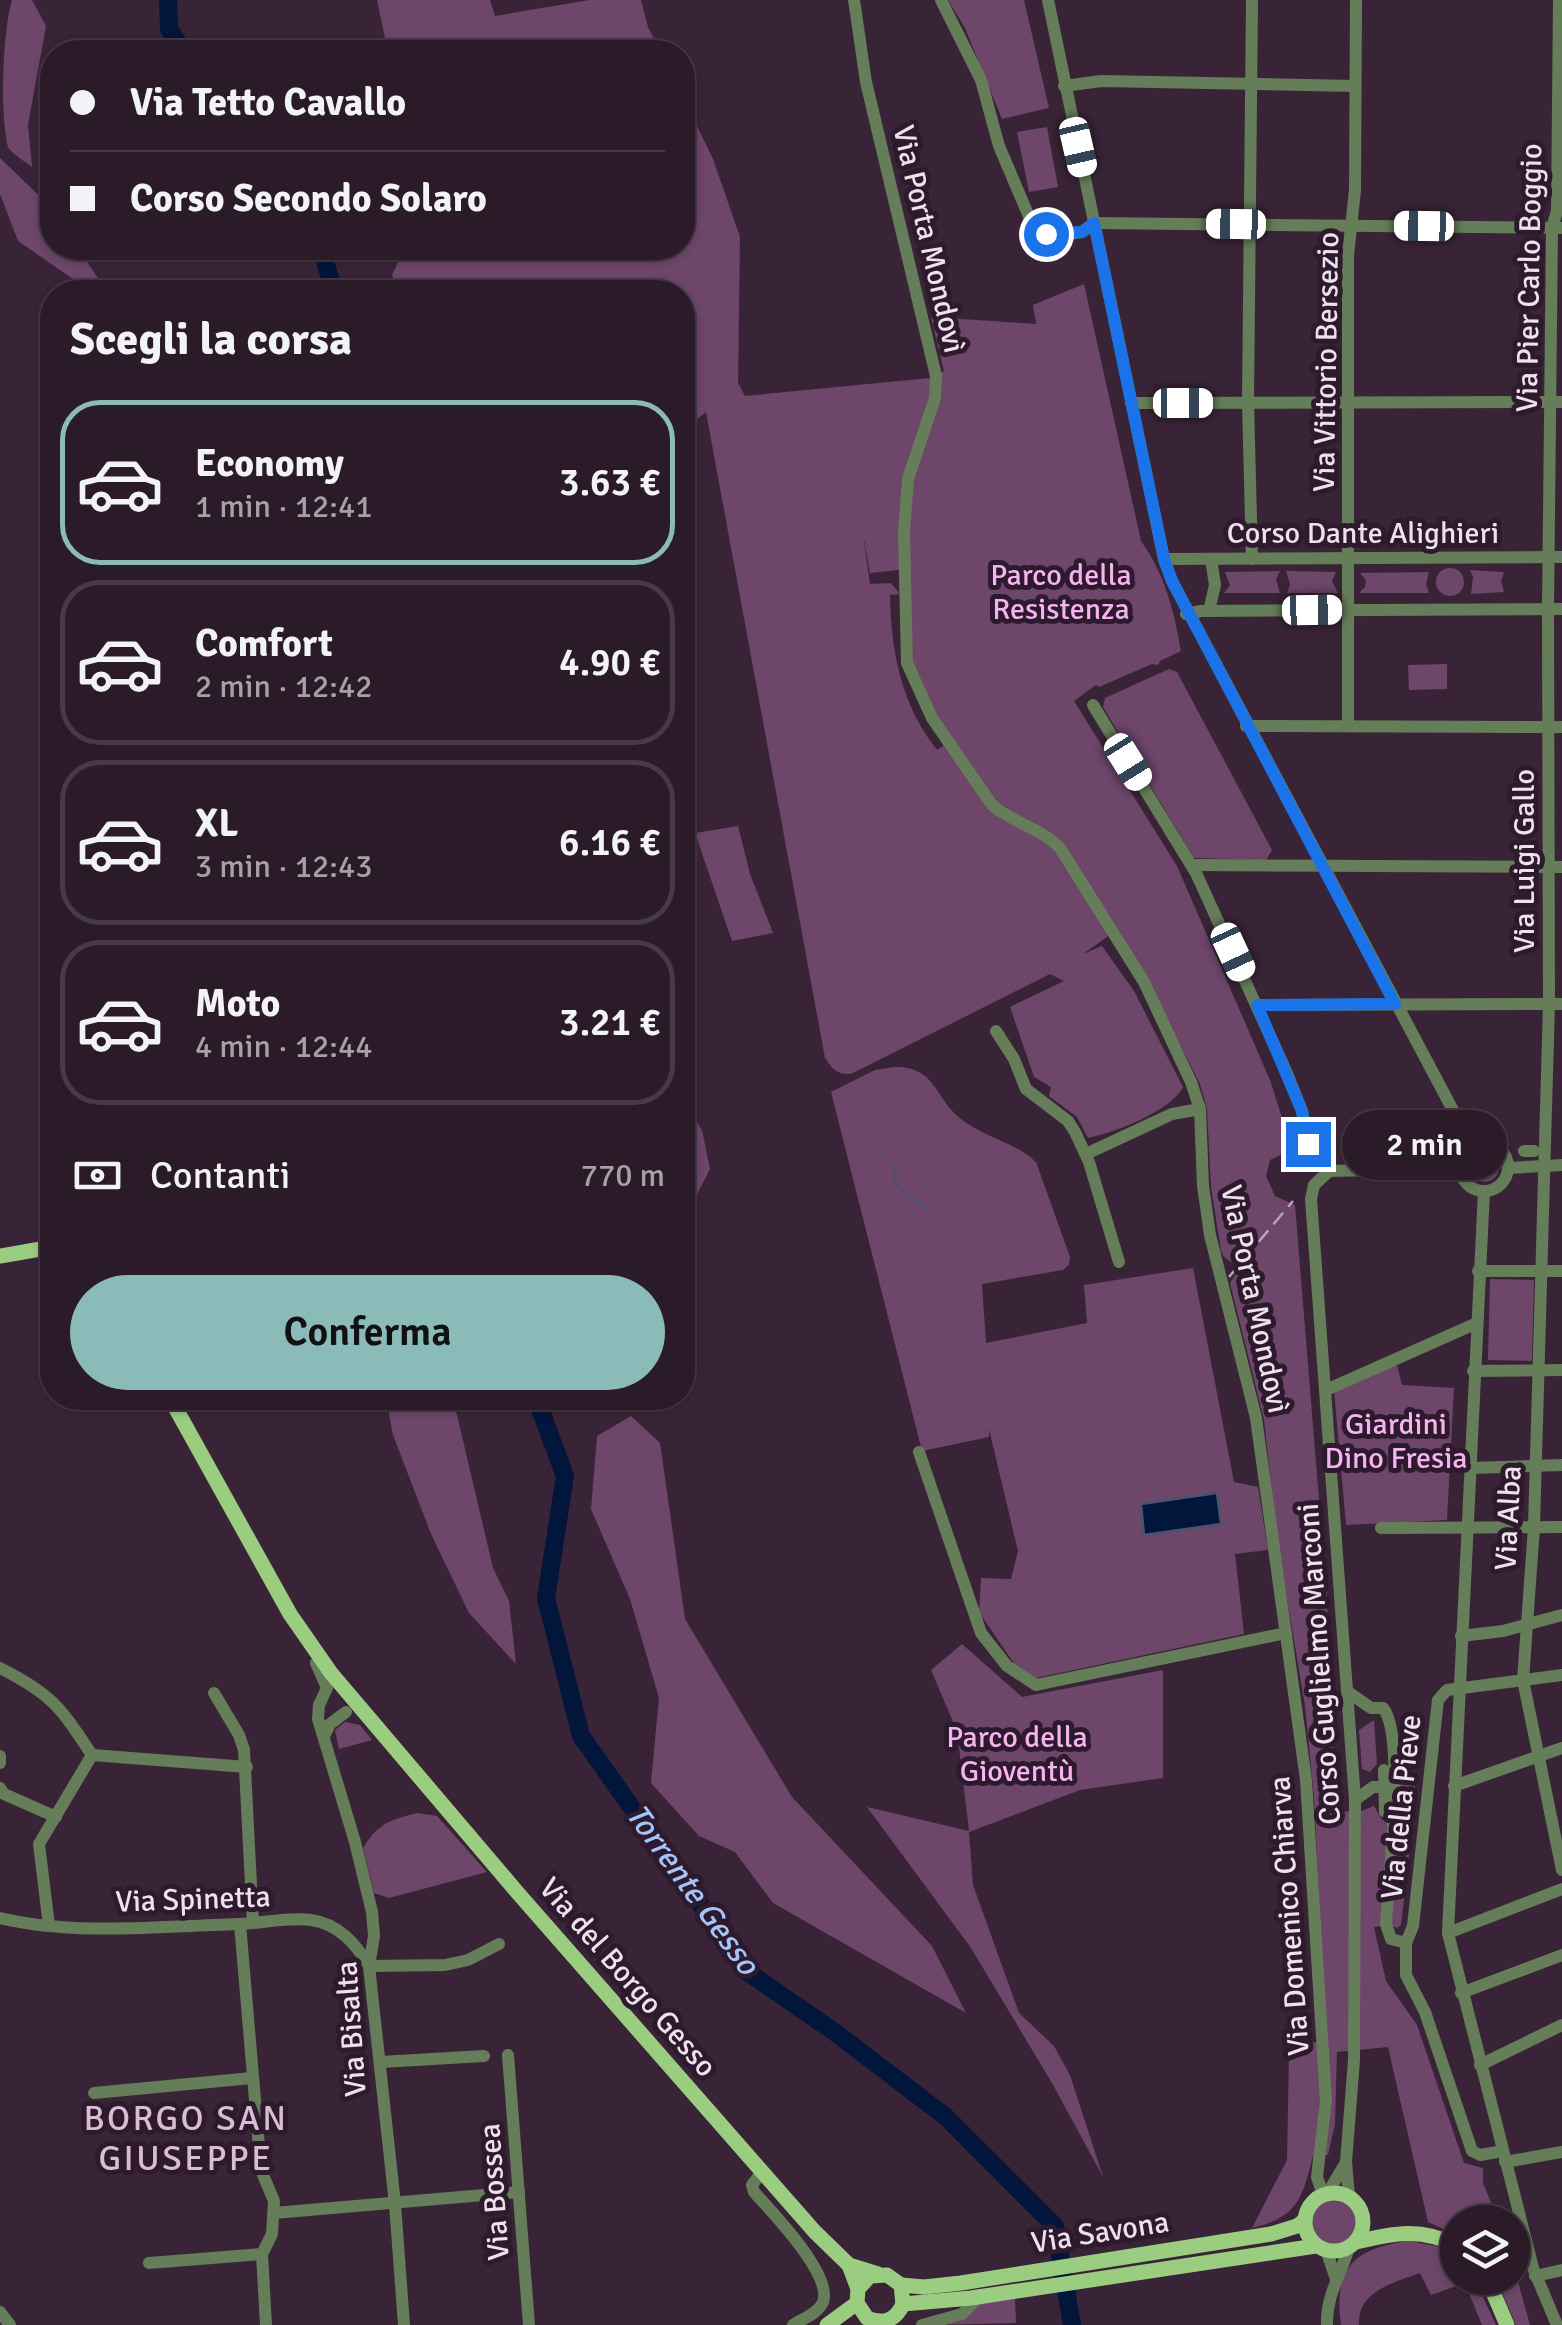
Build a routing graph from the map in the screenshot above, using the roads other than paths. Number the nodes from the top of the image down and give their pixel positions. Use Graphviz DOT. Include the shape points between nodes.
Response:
graph roads {
  1 [pos="941,0"];
  2 [pos="1048,0"];
  3 [pos="1252,0"];
  4 [pos="1356,0"];
  5 [pos="1559,0"];
  6 [pos="854,3"];
  7 [pos="1253,82"];
  8 [pos="1560,84"];
  9 [pos="1064,86"];
  10 [pos="1355,86"];
  11 [pos="1094,223"];
  12 [pos="1249,225"];
  13 [pos="1352,225"];
  14 [pos="1557,228"];
  15 [pos="1248,402"];
  16 [pos="1347,402"];
  17 [pos="1557,402"];
  18 [pos="1131,403"];
  19 [pos="1556,457"];
  20 [pos="1556,556"];
  21 [pos="1350,558"];
  22 [pos="1164,559"];
  23 [pos="1212,559"];
  24 [pos="1252,559"];
  25 [pos="1555,609"];
  26 [pos="1347,610"];
  27 [pos="1209,611"];
  28 [pos="1186,614"];
  29 [pos="1093,705"];
  30 [pos="1246,726"];
  31 [pos="1348,726"];
  32 [pos="1556,727"];
  33 [pos="1192,865"];
  34 [pos="1555,867"];
  35 [pos="1323,868"];
  36 [pos="1395,1004"];
  37 [pos="1556,1004"];
  38 [pos="1257,1005"];
  39 [pos="996,1031"];
  40 [pos="1200,1108"];
  41 [pos="1308,1144"];
  42 [pos="1472,1146"];
  43 [pos="1086,1154"];
  44 [pos="1546,1165"];
  45 [pos="1562,1165"];
  46 [pos="1460,1168"];
  47 [pos="1508,1168"];
  48 [pos="1484,1191"];
  49 [pos="40,1250"];
  50 [pos="0,1256"];
  51 [pos="1119,1262"];
  52 [pos="1478,1271"];
  53 [pos="1542,1271"];
  54 [pos="1562,1271"];
  55 [pos="1477,1323"];
  56 [pos="1562,1370"];
  57 [pos="1474,1371"];
  58 [pos="1538,1371"];
  59 [pos="1326,1390"];
  60 [pos="177,1410"];
  61 [pos="919,1452"];
  62 [pos="1562,1465"];
  63 [pos="1536,1466"];
  64 [pos="1470,1468"];
  65 [pos="1534,1527"];
  66 [pos="1562,1527"];
  67 [pos="1381,1528"];
  68 [pos="1466,1528"];
  69 [pos="290,1614"];
  70 [pos="1562,1615"];
  71 [pos="1526,1624"];
  72 [pos="1286,1633"];
  73 [pos="1461,1636"];
  74 [pos="0,1668"];
  75 [pos="1562,1674"];
  76 [pos="1523,1680"];
  77 [pos="1458,1689"];
  78 [pos="1348,1692"];
  79 [pos="214,1693"];
  80 [pos="348,1693"];
  81 [pos="326,1694"];
  82 [pos="1371,1708"];
  83 [pos="346,1712"];
  84 [pos="370,1721"];
  85 [pos="1350,1726"];
  86 [pos="324,1734"];
  87 [pos="1562,1748"];
  88 [pos="92,1754"];
  89 [pos="1538,1756"];
  90 [pos="247,1767"];
  91 [pos="1384,1770"];
  92 [pos="1353,1774"];
  93 [pos="1454,1786"];
  94 [pos="1379,1787"];
  95 [pos="0,1788"];
  96 [pos="1355,1800"];
  97 [pos="56,1817"];
  98 [pos="1562,1870"];
  99 [pos="1562,1890"];
  100 [pos="1388,1894"];
  101 [pos="0,1918"];
  102 [pos="247,1924"];
  103 [pos="49,1926"];
  104 [pos="1448,1933"];
  105 [pos="1406,1943"];
  106 [pos="500,1944"];
  107 [pos="1562,1955"];
  108 [pos="369,1966"];
  109 [pos="1461,1993"];
  110 [pos="1556,2031"];
  111 [pos="508,2055"];
  112 [pos="484,2056"];
  113 [pos="381,2062"];
  114 [pos="1480,2065"];
  115 [pos="252,2078"];
  116 [pos="94,2093"];
  117 [pos="1562,2152"];
  118 [pos="1504,2156"];
  119 [pos="1346,2162"];
  120 [pos="762,2172"];
  121 [pos="519,2192"];
  122 [pos="1325,2195"];
  123 [pos="1348,2197"];
  124 [pos="395,2204"];
  125 [pos="1362,2212"];
  126 [pos="274,2213"];
  127 [pos="1305,2220"];
  128 [pos="1399,2231"];
  129 [pos="1440,2237"];
  130 [pos="1352,2245"];
  131 [pos="1321,2248"];
  132 [pos="262,2254"];
  133 [pos="149,2263"];
  134 [pos="850,2264"];
  135 [pos="1562,2270"];
  136 [pos="878,2274"];
  137 [pos="1335,2276"];
  138 [pos="1535,2276"];
  139 [pos="900,2285"];
  140 [pos="1494,2295"];
  141 [pos="857,2296"];
  142 [pos="979,2296"];
  143 [pos="904,2304"];
  144 [pos="0,2312"];
  145 [pos="859,2322"];
  146 [pos="10,2325"];
  147 [pos="266,2325"];
  148 [pos="404,2325"];
  149 [pos="529,2325"];
  150 [pos="793,2325"];
  151 [pos="827,2325"];
  152 [pos="922,2325"];
  153 [pos="1327,2325"];
  154 [pos="1507,2325"];
  155 [pos="1557,2325"];
  1 -- 11 [label="street" via="981,80 999,146 1034,226 1046,234 1069,234"];
  2 -- 9 [label="street"];
  3 -- 7 [label="street"];
  4 -- 10 [label="street, Via Vittorio Bersezio"];
  5 -- 8 [label="street, Via Pier Carlo Boggio"];
  6 -- 40 [label="street, Via Porta Mondovì" via="866,82 936,376 936,398 908,479 907,663 932,718 992,805 1060,848 1144,982"];
  7 -- 9 [label="street"];
  7 -- 10 [label="street"];
  7 -- 12 [label="street"];
  8 -- 14 [label="street, Via Pier Carlo Boggio"];
  9 -- 11 [label="street"];
  10 -- 13 [label="street, Via Vittorio Bersezio"];
  11 -- 12 [label="street"];
  11 -- 18 [label="street"];
  12 -- 13 [label="street"];
  12 -- 15 [label="street"];
  13 -- 14 [label="street"];
  13 -- 16 [label="street, Via Vittorio Bersezio"];
  14 -- 17 [label="street, Via Pier Carlo Boggio"];
  15 -- 16 [label="street"];
  15 -- 18 [label="street"];
  15 -- 24 [label="street"];
  16 -- 17 [label="street"];
  16 -- 21 [label="street, Via Vittorio Bersezio"];
  17 -- 19 [label="street, Via Pier Carlo Boggio"];
  18 -- 22 [label="street"];
  19 -- 20 [label="street, Via Pier Carlo Boggio"];
  20 -- 21 [label="street, Corso Dante Alighieri"];
  20 -- 25 [label="street, Via Luigi Gallo"];
  21 -- 24 [label="street, Corso Dante Alighieri"];
  21 -- 26 [label="street, Via Vittorio Bersezio"];
  22 -- 23 [label="street, Corso Dante Alighieri"];
  22 -- 28 [label="street"];
  23 -- 24 [label="street, Corso Dante Alighieri"];
  23 -- 27 [label="street" via="1216,585"];
  25 -- 26 [label="street"];
  25 -- 32 [label="street, Via Luigi Gallo"];
  26 -- 27 [label="street"];
  26 -- 31 [label="street, Via Vittorio Bersezio"];
  27 -- 28 [label="street"];
  28 -- 30 [label="street"];
  29 -- 33 [label="street"];
  30 -- 31 [label="street"];
  30 -- 35 [label="street"];
  31 -- 32 [label="street"];
  32 -- 34 [label="street, Via Luigi Gallo"];
  33 -- 35 [label="street"];
  33 -- 38 [label="street"];
  34 -- 35 [label="street"];
  34 -- 37 [label="street, Via Luigi Gallo"];
  35 -- 36 [label="street"];
  36 -- 37 [label="street"];
  36 -- 38 [label="street"];
  36 -- 42 [label="street"];
  37 -- 44 [label="street, Via Luigi Gallo"];
  38 -- 41 [label="street" via="1302,1111"];
  39 -- 43 [label="street" via="1026,1089 1068,1121"];
  40 -- 43 [label="street"];
  40 -- 72 [label="street, Via Porta Mondovì" via="1210,1235 1254,1406"];
  42 -- 46 [label="street"];
  42 -- 47 [label="street" via="1500,1148"];
  43 -- 51 [label="street"];
  44 -- 45 [label="street"];
  44 -- 47 [label="street"];
  44 -- 53 [label="street, Via Alba"];
  46 -- 48 [label="street" via="1470,1187"];
  46 -- 59 [label="street, Corso Guglielmo Marconi" via="1330,1171 1314,1185"];
  47 -- 48 [label="street" via="1498,1187"];
  48 -- 52 [label="street"];
  49 -- 50 [label="main road"];
  52 -- 53 [label="street"];
  52 -- 55 [label="street"];
  53 -- 54 [label="street"];
  53 -- 58 [label="street, Via Alba"];
  55 -- 57 [label="street"];
  55 -- 59 [label="street"];
  56 -- 58 [label="street"];
  57 -- 58 [label="street"];
  57 -- 64 [label="street"];
  58 -- 63 [label="street, Via Alba"];
  59 -- 78 [label="street, Corso Guglielmo Marconi"];
  60 -- 69 [label="main road, Via Bisalta"];
  61 -- 72 [label="street" via="981,1634 1030,1684"];
  62 -- 63 [label="street"];
  63 -- 64 [label="street"];
  63 -- 65 [label="street, Via Alba"];
  64 -- 68 [label="street"];
  65 -- 66 [label="street"];
  65 -- 68 [label="street"];
  65 -- 71 [label="street, Via Alba"];
  67 -- 68 [label="street"];
  68 -- 73 [label="street"];
  69 -- 80 [label="main road, Via del Borgo Gesso"];
  69 -- 81 [label="street, Via Bisalta"];
  70 -- 71 [label="street"];
  71 -- 73 [label="street"];
  71 -- 76 [label="street, Via Alba"];
  72 -- 122 [label="street, Via Domenico Chiarva" via="1306,1780 1326,2100 1318,2177"];
  73 -- 77 [label="street"];
  74 -- 88 [label="street" via="53,1700"];
  75 -- 76 [label="street"];
  76 -- 77 [label="street"];
  76 -- 89 [label="street, Via Alba"];
  77 -- 93 [label="street"];
  77 -- 105 [label="street, Via della Pieve" via="1438,1700"];
  78 -- 82 [label="street, Via della Pieve"];
  78 -- 85 [label="street, Corso Guglielmo Marconi"];
  79 -- 90 [label="street" via="239,1735"];
  80 -- 81 [label="street"];
  80 -- 83 [label="street"];
  80 -- 84 [label="main road, Via del Borgo Gesso"];
  81 -- 86 [label="street, Via Bisalta" via="318,1712"];
  82 -- 85 [label="street, Via della Pieve"];
  82 -- 100 [label="street, Via della Pieve" via="1383,1708 1391,1723"];
  83 -- 84 [label="street, Via del Borgo Gesso"];
  83 -- 86 [label="street"];
  84 -- 120 [label="main road, Via del Borgo Gesso"];
  85 -- 92 [label="street, Corso Guglielmo Marconi"];
  86 -- 108 [label="street, Via Bisalta" via="372,1912"];
  87 -- 89 [label="street"];
  88 -- 90 [label="street"];
  88 -- 97 [label="street"];
  89 -- 93 [label="street"];
  89 -- 98 [label="street, Via Alba"];
  90 -- 102 [label="street"];
  91 -- 94 [label="street, Via della Pieve"];
  92 -- 94 [label="street, Via della Pieve"];
  92 -- 96 [label="street, Corso Guglielmo Marconi"];
  93 -- 104 [label="street"];
  94 -- 96 [label="street, Via della Pieve"];
  94 -- 100 [label="street, Via della Pieve"];
  95 -- 97 [label="street"];
  96 -- 119 [label="street, Corso Guglielmo Marconi" via="1354,2060"];
  97 -- 103 [label="street" via="40,1844"];
  99 -- 104 [label="street"];
  100 -- 105 [label="street, Via della Pieve" via="1387,1934"];
  101 -- 103 [label="street, Via Spinetta"];
  102 -- 103 [label="street, Via Spinetta"];
  102 -- 108 [label="street, Via Spinetta" via="312,1920 340,1930"];
  102 -- 115 [label="street"];
  104 -- 109 [label="street"];
  105 -- 118 [label="street, Via della Pieve" via="1406,1975 1472,2151"];
  106 -- 108 [label="street" via="445,1965"];
  107 -- 109 [label="street"];
  108 -- 113 [label="street, Via Bisalta"];
  109 -- 114 [label="street"];
  110 -- 114 [label="street"];
  111 -- 121 [label="street, Via Bossea"];
  112 -- 113 [label="street"];
  113 -- 124 [label="street, Via Bisalta"];
  114 -- 118 [label="street"];
  115 -- 116 [label="street"];
  115 -- 126 [label="street" via="261,2170"];
  117 -- 118 [label="street"];
  118 -- 138 [label="street"];
  119 -- 122 [label="street, Corso Guglielmo Marconi"];
  119 -- 123 [label="street, Corso Guglielmo Marconi"];
  120 -- 134 [label="main road, Via del Borgo Gesso"];
  120 -- 150 [label="street" via="754,2192 824,2286 820,2308"];
  121 -- 124 [label="street"];
  121 -- 149 [label="street, Via Bossea"];
  122 -- 123 [label="main road"];
  122 -- 127 [label="main road" via="1310,2205"];
  123 -- 125 [label="main road"];
  124 -- 126 [label="street"];
  124 -- 148 [label="street, Via Bisalta"];
  125 -- 128 [label="main road"];
  125 -- 130 [label="main road" via="1363,2228"];
  126 -- 132 [label="street"];
  127 -- 131 [label="main road"];
  127 -- 139 [label="main road, Via Savona" via="1271,2234 924,2288"];
  128 -- 129 [label="main road"];
  128 -- 130 [label="main road"];
  130 -- 131 [label="main road"];
  130 -- 137 [label="street"];
  131 -- 137 [label="street"];
  131 -- 142 [label="main road, Via Savona"];
  132 -- 133 [label="street"];
  132 -- 147 [label="street"];
  134 -- 136 [label="main road, Via del Borgo Gesso"];
  134 -- 141 [label="main road"];
  135 -- 138 [label="street"];
  136 -- 139 [label="main road"];
  136 -- 141 [label="main road" via="863,2282"];
  137 -- 153 [label="street"];
  138 -- 155 [label="street"];
  139 -- 143 [label="main road"];
  140 -- 154 [label="main road"];
  141 -- 145 [label="main road"];
  141 -- 151 [label="main road"];
  142 -- 143 [label="main road, Via Savona"];
  142 -- 152 [label="street, Via Savona" via="962,2314"];
  143 -- 145 [label="main road" via="885,2322"];
  144 -- 146 [label="street"];
}
